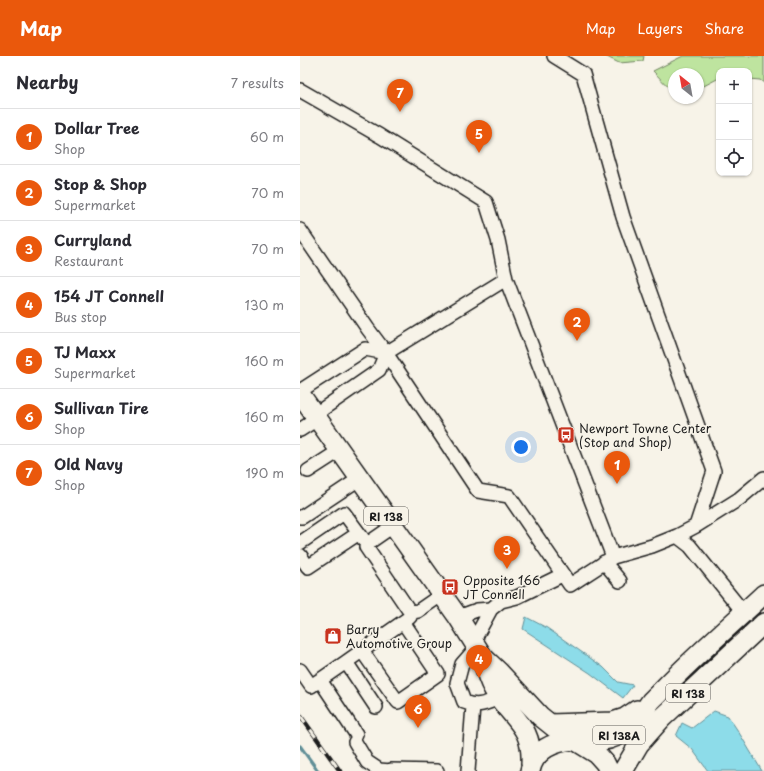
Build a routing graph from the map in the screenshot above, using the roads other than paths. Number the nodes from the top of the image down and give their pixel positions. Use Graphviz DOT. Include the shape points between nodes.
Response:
graph roads {
  1 [pos="554,56"];
  2 [pos="300,90"];
  3 [pos="300,230"];
  4 [pos="506,279"];
  5 [pos="386,353"];
  6 [pos="300,391"];
  7 [pos="300,394"];
  8 [pos="315,417"];
  9 [pos="300,430"];
  10 [pos="339,451"];
  11 [pos="308,471"];
  12 [pos="764,478"];
  13 [pos="359,479"];
  14 [pos="300,517"];
  15 [pos="393,526"];
  16 [pos="696,526"];
  17 [pos="359,533"];
  18 [pos="677,536"];
  19 [pos="300,543"];
  20 [pos="367,544"];
  21 [pos="300,555"];
  22 [pos="608,560"];
  23 [pos="304,570"];
  24 [pos="562,575"];
  25 [pos="620,581"];
  26 [pos="764,594"];
  27 [pos="441,595"];
  28 [pos="491,609"];
  29 [pos="418,611"];
  30 [pos="744,613"];
  31 [pos="458,617"];
  32 [pos="403,622"];
  33 [pos="764,624"];
  34 [pos="478,648"];
  35 [pos="362,651"];
  36 [pos="346,662"];
  37 [pos="300,670"];
  38 [pos="320,680"];
  39 [pos="500,698"];
  40 [pos="651,702"];
  41 [pos="473,706"];
  42 [pos="376,707"];
  43 [pos="550,724"];
  44 [pos="574,740"];
  45 [pos="530,769"];
  46 [pos="391,771"];
  47 [pos="438,771"];
  48 [pos="468,771"];
  49 [pos="609,771"];
  50 [pos="623,771"];
  1 -- 16 [label="lane" via="583,74 623,217 714,471"];
  2 -- 4 [label="lane" via="486,202 498,240"];
  3 -- 5 [label="lane"];
  4 -- 5 [label="lane"];
  4 -- 22 [label="lane"];
  5 -- 6 [label="lane" via="365,349"];
  5 -- 8 [label="lane" via="379,370"];
  5 -- 24 [label="lane" via="478,491 509,496"];
  7 -- 8 [label="highway, RI 138"];
  8 -- 9 [label="lane"];
  8 -- 10 [label="highway, RI 138"];
  10 -- 11 [label="lane"];
  10 -- 13 [label="highway, RI 138"];
  12 -- 16 [label="lane"];
  13 -- 14 [label="lane"];
  13 -- 15 [label="highway, RI 138"];
  15 -- 20 [label="lane"];
  15 -- 27 [label="highway, RI 138"];
  16 -- 18 [label="lane"];
  17 -- 19 [label="lane" via="344,513"];
  17 -- 20 [label="lane"];
  17 -- 23 [label="lane"];
  18 -- 22 [label="lane"];
  18 -- 30 [label="lane" via="690,546"];
  20 -- 29 [label="lane" via="366,547 408,609 412,612"];
  21 -- 23 [label="lane"];
  22 -- 24 [label="lane" via="570,585"];
  22 -- 25 [label="lane"];
  24 -- 28 [label="lane" via="517,597 501,601"];
  26 -- 30 [label="highway, RI 138"];
  27 -- 29 [label="lane"];
  27 -- 31 [label="highway, RI 138"];
  28 -- 31 [label="lane" via="477,610"];
  28 -- 34 [label="lane"];
  29 -- 32 [label="lane"];
  30 -- 40 [label="highway, RI 138"];
  31 -- 34 [label="highway, RI 138"];
  32 -- 35 [label="lane"];
  32 -- 35 [label="lane" via="438,674 398,702"];
  33 -- 50 [label="highway, RI 138" via="662,718 639,744"];
  34 -- 39 [label="highway, RI 138" via="489,680"];
  34 -- 41 [label="lane" via="462,664 457,683 464,702"];
  34 -- 43 [label="highway, RI 138" via="530,706"];
  35 -- 36 [label="lane"];
  36 -- 38 [label="lane"];
  36 -- 42 [label="lane"];
  37 -- 38 [label="lane" via="311,686"];
  38 -- 46 [label="lane" via="356,738 367,762 379,770"];
  39 -- 41 [label="lane"];
  39 -- 45 [label="highway, RI 138" via="526,730 531,746"];
  40 -- 43 [label="highway, RI 138" via="625,718 613,722"];
  40 -- 44 [label="highway, RI 138A" via="636,723 620,734 600,741"];
  41 -- 48 [label="lane"];
  43 -- 44 [label="highway"];
  44 -- 45 [label="highway, RI 138A" via="546,747 539,753"];
  44 -- 49 [label="highway" via="597,754"];
  46 -- 47 [label="lane"];
}
